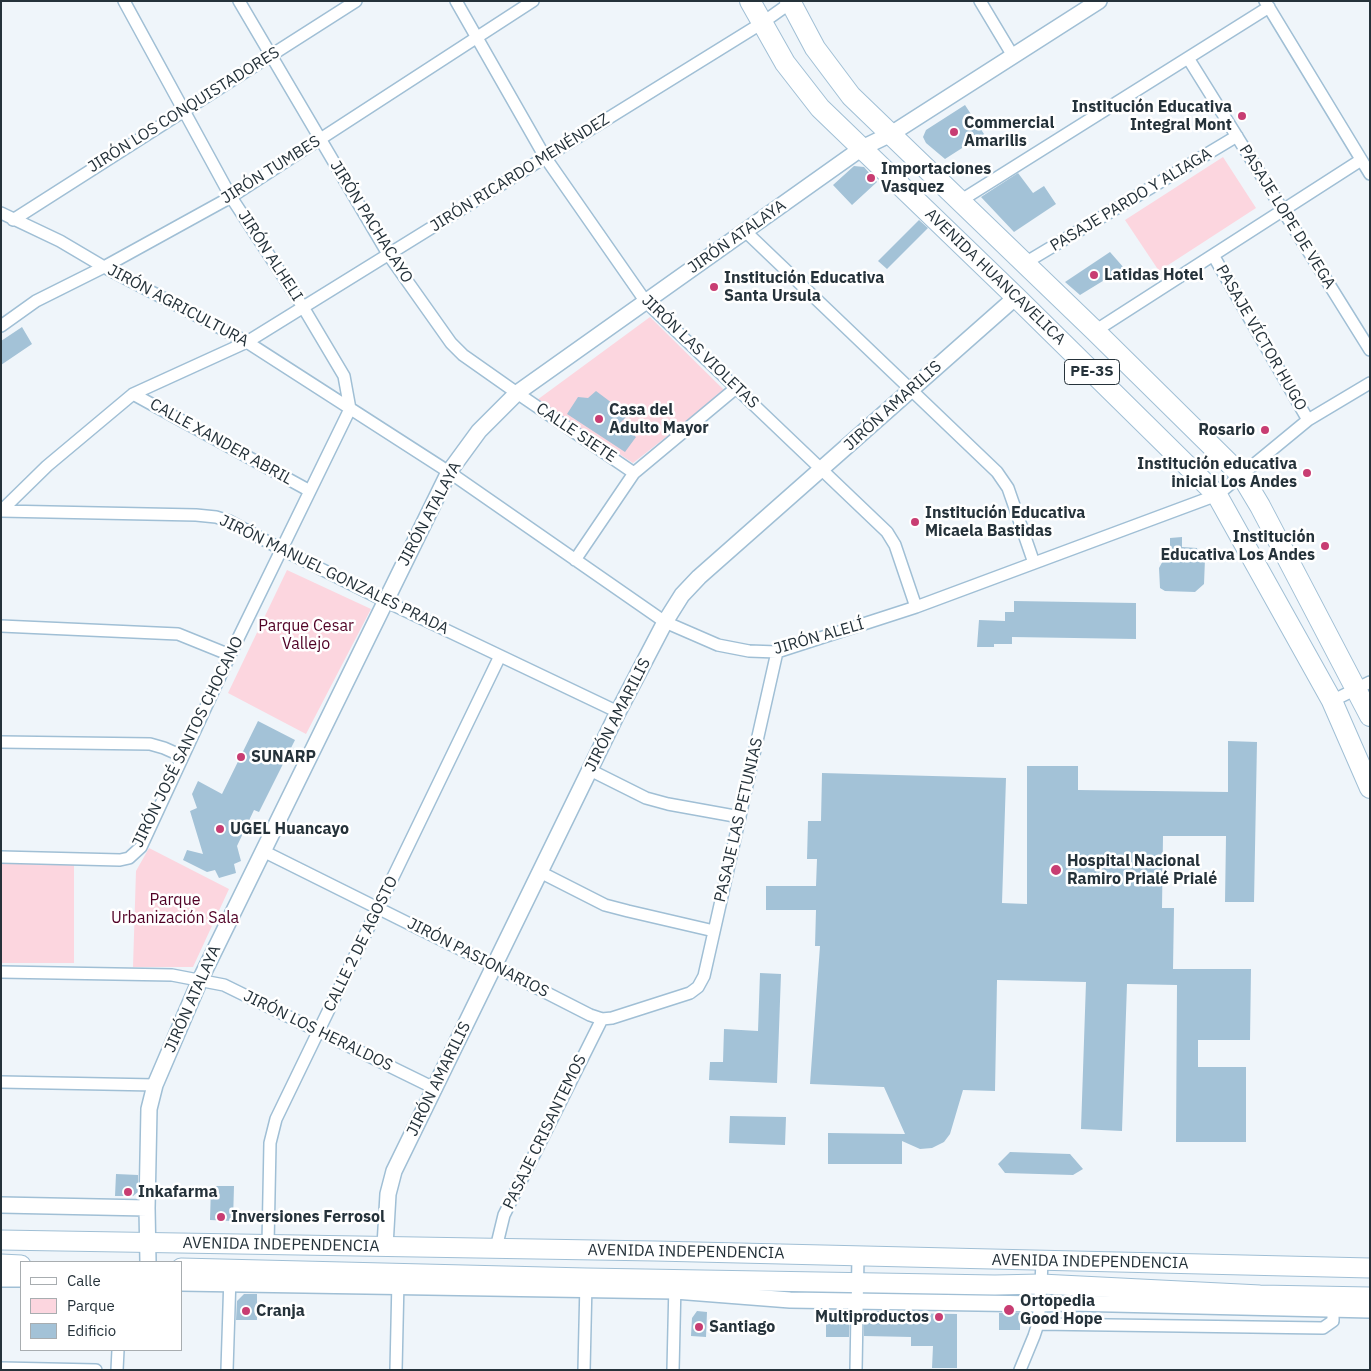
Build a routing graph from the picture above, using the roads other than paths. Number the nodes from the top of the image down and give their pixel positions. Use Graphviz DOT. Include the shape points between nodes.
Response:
graph roads {
  1 [pos="124,1"];
  2 [pos="239,1"];
  3 [pos="356,1"];
  4 [pos="456,1"];
  5 [pos="533,1"];
  6 [pos="750,1"];
  7 [pos="980,1"];
  8 [pos="1099,1"];
  9 [pos="791,2"];
  10 [pos="1267,4"];
  11 [pos="762,23"];
  12 [pos="477,38"];
  13 [pos="271,56"];
  14 [pos="1013,56"];
  15 [pos="1188,58"];
  16 [pos="184,111"];
  17 [pos="891,134"];
  18 [pos="1237,136"];
  19 [pos="320,139"];
  20 [pos="862,148"];
  21 [pos="545,157"];
  22 [pos="1362,160"];
  23 [pos="1370,174"];
  24 [pos="231,196"];
  25 [pos="960,201"];
  26 [pos="1283,211"];
  27 [pos="1,213"];
  28 [pos="12,220"];
  29 [pos="744,231"];
  30 [pos="388,254"];
  31 [pos="1213,255"];
  32 [pos="1025,263"];
  33 [pos="104,267"];
  34 [pos="1016,297"];
  35 [pos="646,302"];
  36 [pos="303,307"];
  37 [pos="1,326"];
  38 [pos="1095,331"];
  39 [pos="246,342"];
  40 [pos="1370,350"];
  41 [pos="1370,383"];
  42 [pos="736,388"];
  43 [pos="911,390"];
  44 [pos="517,393"];
  45 [pos="133,394"];
  46 [pos="350,409"];
  47 [pos="1308,420"];
  48 [pos="822,470"];
  49 [pos="448,472"];
  50 [pos="634,473"];
  51 [pos="1242,476"];
  52 [pos="310,491"];
  53 [pos="1216,496"];
  54 [pos="1,511"];
  55 [pos="281,549"];
  56 [pos="575,560"];
  57 [pos="1034,563"];
  58 [pos="1302,586"];
  59 [pos="1275,599"];
  60 [pos="385,601"];
  61 [pos="916,607"];
  62 [pos="665,622"];
  63 [pos="1,626"];
  64 [pos="777,652"];
  65 [pos="230,655"];
  66 [pos="500,656"];
  67 [pos="1363,686"];
  68 [pos="1332,702"];
  69 [pos="618,712"];
  70 [pos="1370,716"];
  71 [pos="1,742"];
  72 [pos="182,756"];
  73 [pos="590,770"];
  74 [pos="1370,788"];
  75 [pos="740,817"];
  76 [pos="263,851"];
  77 [pos="1,857"];
  78 [pos="540,872"];
  79 [pos="378,908"];
  80 [pos="714,931"];
  81 [pos="494,966"];
  82 [pos="1,972"];
  83 [pos="200,980"];
  84 [pos="602,1019"];
  85 [pos="319,1031"];
  86 [pos="1,1082"];
  87 [pos="156,1085"];
  88 [pos="434,1088"];
  89 [pos="1,1205"];
  90 [pos="147,1208"];
  91 [pos="1,1240"];
  92 [pos="148,1242"];
  93 [pos="268,1244"];
  94 [pos="385,1246"];
  95 [pos="496,1248"];
  96 [pos="858,1256"];
  97 [pos="148,1261"];
  98 [pos="1042,1261"];
  99 [pos="1,1264"];
  100 [pos="20,1265"];
  101 [pos="182,1268"];
  102 [pos="1370,1268"];
  103 [pos="230,1277"];
  104 [pos="1,1279"];
  105 [pos="20,1279"];
  106 [pos="398,1280"];
  107 [pos="182,1283"];
  108 [pos="586,1284"];
  109 [pos="1042,1284"];
  110 [pos="675,1285"];
  111 [pos="857,1291"];
  112 [pos="1370,1296"];
  113 [pos="1040,1304"];
  114 [pos="1333,1308"];
  115 [pos="1370,1310"];
  116 [pos="1038,1324"];
  117 [pos="118,1351"];
  118 [pos="1,1368"];
  119 [pos="96,1370"];
  120 [pos="117,1370"];
  121 [pos="227,1370"];
  122 [pos="396,1370"];
  123 [pos="584,1370"];
  124 [pos="673,1370"];
  125 [pos="856,1370"];
  126 [pos="1020,1370"];
  1 -- 16 [label="street, JIRÓN ALHELI"];
  2 -- 13 [label="street, JIRÓN PACHACAYO"];
  3 -- 13 [label="street, JIRÓN LOS CONQUISTADORES"];
  4 -- 12 [label="street, JIRÓN LAS VIOLETAS"];
  5 -- 12 [label="street, JIRÓN TUMBES"];
  6 -- 11 [label="highway, AVENIDA HUANCAVELICA / PE-3S"];
  7 -- 14 [label="street"];
  8 -- 14 [label="street, JIRÓN ATALAYA"];
  9 -- 11 [label="street, JIRÓN RICARDO MENÉNDEZ"];
  9 -- 17 [label="highway, AVENIDA HUANCAVELICA / PE-3S" via="815,48 851,96"];
  10 -- 15 [label="street"];
  10 -- 22 [label="street"];
  11 -- 20 [label="highway, AVENIDA HUANCAVELICA / PE-3S" via="785,63 820,108"];
  11 -- 21 [label="street, JIRÓN RICARDO MENÉNDEZ"];
  12 -- 19 [label="street, JIRÓN TUMBES"];
  12 -- 21 [label="street, JIRÓN LAS VIOLETAS"];
  13 -- 16 [label="street, JIRÓN LOS CONQUISTADORES"];
  13 -- 19 [label="street, JIRÓN PACHACAYO"];
  14 -- 17 [label="street, JIRÓN ATALAYA"];
  15 -- 18 [label="street, PASAJE LOPE DE VEGA"];
  15 -- 25 [label="street"];
  16 -- 24 [label="street, JIRÓN ALHELI"];
  16 -- 28 [label="street, JIRÓN LOS CONQUISTADORES"];
  17 -- 20 [label="street, JIRÓN ATALAYA"];
  17 -- 25 [label="highway, AVENIDA HUANCAVELICA / PE-3S"];
  18 -- 26 [label="street, PASAJE LOPE DE VEGA"];
  18 -- 32 [label="street, PASAJE PARDO Y ALIAGA"];
  19 -- 24 [label="street, JIRÓN TUMBES"];
  19 -- 30 [label="street, JIRÓN PACHACAYO"];
  20 -- 29 [label="street, JIRÓN ATALAYA"];
  20 -- 34 [label="highway, AVENIDA HUANCAVELICA / PE-3S"];
  21 -- 30 [label="street, JIRÓN RICARDO MENÉNDEZ"];
  21 -- 35 [label="street, JIRÓN LAS VIOLETAS"];
  22 -- 23 [label="street"];
  22 -- 26 [label="street"];
  24 -- 33 [label="street, JIRÓN TUMBES"];
  24 -- 36 [label="street, JIRÓN ALHELI"];
  25 -- 32 [label="highway, AVENIDA HUANCAVELICA / PE-3S"];
  26 -- 31 [label="street"];
  26 -- 40 [label="street, PASAJE LOPE DE VEGA"];
  27 -- 28 [label="street, JIRÓN AGRICULTURA"];
  28 -- 33 [label="street, JIRÓN AGRICULTURA" via="60,241"];
  29 -- 35 [label="street, JIRÓN ATALAYA"];
  29 -- 43 [label="street"];
  30 -- 36 [label="street, JIRÓN RICARDO MENÉNDEZ"];
  30 -- 44 [label="street, JIRÓN PACHACAYO" via="451,342"];
  31 -- 38 [label="street"];
  31 -- 47 [label="street, PASAJE VÍCTOR HUGO"];
  32 -- 38 [label="highway, AVENIDA HUANCAVELICA / PE-3S"];
  33 -- 37 [label="street, JIRÓN TUMBES" via="36,301"];
  33 -- 39 [label="street, JIRÓN AGRICULTURA"];
  34 -- 43 [label="street, JIRÓN AMARILIS"];
  34 -- 53 [label="highway, AVENIDA HUANCAVELICA / PE-3S"];
  35 -- 42 [label="street, JIRÓN LAS VIOLETAS"];
  35 -- 44 [label="street, JIRÓN ATALAYA"];
  36 -- 39 [label="street, JIRÓN RICARDO MENÉNDEZ"];
  36 -- 46 [label="street, JIRÓN ALHELI" via="344,376"];
  38 -- 51 [label="highway, AVENIDA HUANCAVELICA / PE-3S"];
  39 -- 45 [label="street, JIRÓN RICARDO MENÉNDEZ"];
  39 -- 46 [label="street, JIRÓN AGRICULTURA"];
  41 -- 47 [label="street, JIRÓN ALELÍ"];
  42 -- 48 [label="street, JIRÓN LAS VIOLETAS"];
  42 -- 50 [label="street"];
  43 -- 48 [label="street, JIRÓN AMARILIS"];
  43 -- 57 [label="street" via="997,472 1008,488"];
  44 -- 49 [label="street, JIRÓN ATALAYA" via="479,431"];
  44 -- 50 [label="street, CALLE SIETE"];
  45 -- 52 [label="street, CALLE XANDER ABRIL"];
  45 -- 54 [label="street, JIRÓN RICARDO MENÉNDEZ" via="47,466"];
  46 -- 49 [label="street, JIRÓN ALELÍ"];
  46 -- 52 [label="street, JIRÓN JOSÉ SANTOS CHOCANO"];
  47 -- 51 [label="street, JIRÓN ALELÍ"];
  48 -- 61 [label="street, JIRÓN LAS VIOLETAS" via="887,532 895,545"];
  48 -- 62 [label="street, JIRÓN AMARILIS" via="699,577 682,595"];
  49 -- 56 [label="street, JIRÓN ALELÍ"];
  49 -- 60 [label="street, JIRÓN ATALAYA"];
  50 -- 56 [label="street"];
  51 -- 53 [label="street, JIRÓN ALELÍ"];
  51 -- 58 [label="highway, AVENIDA HUANCAVELICA / PE-3S"];
  52 -- 55 [label="street, JIRÓN JOSÉ SANTOS CHOCANO"];
  53 -- 57 [label="street, JIRÓN ALELÍ"];
  53 -- 59 [label="highway, AVENIDA HUANCAVELICA / PE-3S"];
  54 -- 55 [label="street, JIRÓN MANUEL GONZALES PRADA" via="216,517"];
  55 -- 60 [label="street, JIRÓN MANUEL GONZALES PRADA"];
  55 -- 65 [label="street, JIRÓN JOSÉ SANTOS CHOCANO"];
  56 -- 62 [label="street, JIRÓN ALELÍ"];
  57 -- 61 [label="street, JIRÓN ALELÍ"];
  58 -- 59 [label="highway"];
  58 -- 67 [label="highway, AVENIDA HUANCAVELICA / PE-3S"];
  59 -- 68 [label="highway, AVENIDA HUANCAVELICA / PE-3S"];
  60 -- 66 [label="street, JIRÓN MANUEL GONZALES PRADA"];
  60 -- 76 [label="street, JIRÓN ATALAYA"];
  61 -- 64 [label="street, JIRÓN ALELÍ"];
  62 -- 64 [label="street, JIRÓN ALELÍ" via="718,645"];
  62 -- 69 [label="street, JIRÓN AMARILIS"];
  63 -- 65 [label="street" via="178,634"];
  64 -- 75 [label="street, PASAJE LAS PETUNIAS"];
  65 -- 72 [label="street, JIRÓN JOSÉ SANTOS CHOCANO"];
  66 -- 69 [label="street, JIRÓN MANUEL GONZALES PRADA"];
  66 -- 79 [label="street, CALLE 2 DE AGOSTO"];
  67 -- 68 [label="street"];
  67 -- 70 [label="highway, AVENIDA HUANCAVELICA / PE-3S"];
  68 -- 74 [label="highway, AVENIDA HUANCAVELICA / PE-3S"];
  69 -- 73 [label="street, JIRÓN AMARILIS"];
  71 -- 72 [label="street" via="150,744"];
  72 -- 77 [label="street, JIRÓN JOSÉ SANTOS CHOCANO" via="141,847 128,858"];
  73 -- 75 [label="street" via="646,798"];
  73 -- 78 [label="street, JIRÓN AMARILIS"];
  75 -- 80 [label="street, PASAJE LAS PETUNIAS"];
  76 -- 79 [label="street, JIRÓN PASIONARIOS"];
  76 -- 83 [label="street, JIRÓN ATALAYA"];
  78 -- 80 [label="street" via="606,905"];
  78 -- 81 [label="street, JIRÓN AMARILIS"];
  79 -- 81 [label="street, JIRÓN PASIONARIOS"];
  79 -- 85 [label="street, CALLE 2 DE AGOSTO"];
  80 -- 84 [label="street, PASAJE LAS PETUNIAS" via="704,976 698,988"];
  81 -- 84 [label="street, JIRÓN PASIONARIOS"];
  81 -- 88 [label="street, JIRÓN AMARILIS"];
  82 -- 83 [label="street, JIRÓN LOS HERALDOS" via="172,975"];
  83 -- 85 [label="street, JIRÓN LOS HERALDOS" via="224,984"];
  83 -- 87 [label="street, JIRÓN ATALAYA"];
  84 -- 95 [label="street, PASAJE CRISANTEMOS" via="504,1215"];
  85 -- 88 [label="street, JIRÓN LOS HERALDOS"];
  85 -- 93 [label="street, CALLE 2 DE AGOSTO" via="276,1119 270,1143"];
  86 -- 87 [label="street"];
  87 -- 90 [label="street, JIRÓN ATALAYA" via="149,1109"];
  88 -- 94 [label="street, JIRÓN AMARILIS" via="394,1171 388,1194"];
  89 -- 90 [label="street"];
  90 -- 92 [label="street, JIRÓN ATALAYA"];
  91 -- 92 [label="main road, AVENIDA INDEPENDENCIA"];
  92 -- 93 [label="main road, AVENIDA INDEPENDENCIA"];
  92 -- 97 [label="street, JIRÓN ATALAYA"];
  93 -- 94 [label="main road, AVENIDA INDEPENDENCIA"];
  94 -- 95 [label="main road, AVENIDA INDEPENDENCIA"];
  95 -- 96 [label="main road, AVENIDA INDEPENDENCIA"];
  96 -- 98 [label="main road, AVENIDA INDEPENDENCIA"];
  96 -- 111 [label="street"];
  98 -- 102 [label="main road, AVENIDA INDEPENDENCIA"];
  98 -- 109 [label="street"];
  99 -- 100 [label="main road"];
  101 -- 103 [label="main road, AVENIDA INDEPENDENCIA"];
  103 -- 106 [label="main road, AVENIDA INDEPENDENCIA"];
  103 -- 107 [label="street, AVENIDA INDEPENDENCIA"];
  103 -- 121 [label="street"];
  104 -- 105 [label="street"];
  106 -- 108 [label="main road, AVENIDA INDEPENDENCIA"];
  106 -- 122 [label="street"];
  108 -- 110 [label="main road, AVENIDA INDEPENDENCIA"];
  108 -- 123 [label="street"];
  109 -- 111 [label="main road, AVENIDA INDEPENDENCIA"];
  109 -- 112 [label="main road, AVENIDA INDEPENDENCIA" via="1260,1295"];
  109 -- 113 [label="street"];
  110 -- 111 [label="main road, AVENIDA INDEPENDENCIA"];
  110 -- 124 [label="street"];
  111 -- 113 [label="street, AVENIDA INDEPENDENCIA"];
  111 -- 125 [label="street"];
  113 -- 114 [label="street, AVENIDA INDEPENDENCIA"];
  113 -- 116 [label="street"];
  114 -- 115 [label="street, AVENIDA INDEPENDENCIA"];
  114 -- 116 [label="street" via="1333,1321 1323,1328"];
  116 -- 126 [label="street"];
  117 -- 120 [label="street"];
  118 -- 119 [label="street"];
}
